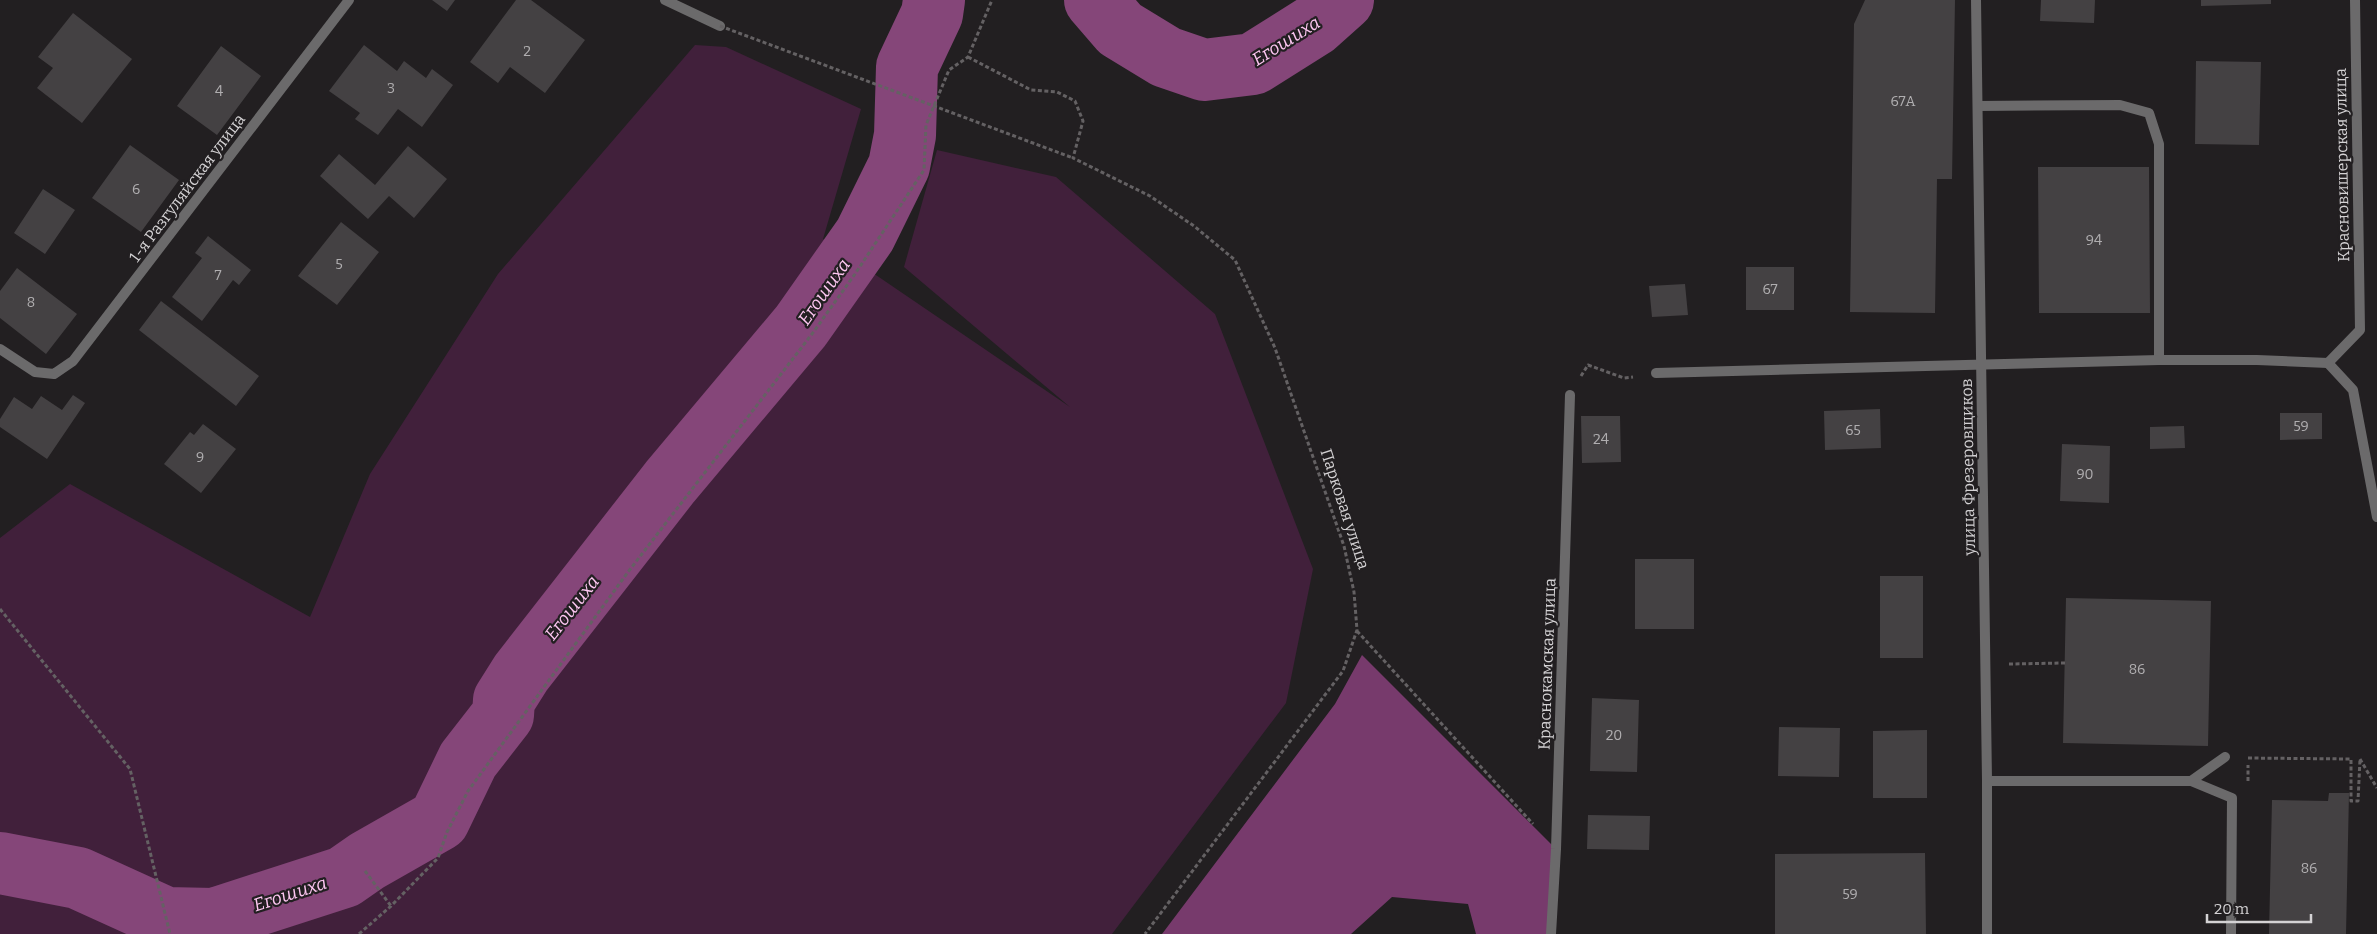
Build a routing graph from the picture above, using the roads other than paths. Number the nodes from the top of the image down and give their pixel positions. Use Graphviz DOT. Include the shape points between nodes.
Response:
graph roads {
  1 [pos="349,0"];
  2 [pos="664,0"];
  3 [pos="1976,0"];
  4 [pos="2355,0"];
  5 [pos="720,26"];
  6 [pos="1978,106"];
  7 [pos="0,349"];
  8 [pos="2159,360"];
  9 [pos="1982,364"];
  10 [pos="2328,364"];
  11 [pos="1656,373"];
  12 [pos="1570,395"];
  13 [pos="2377,517"];
  14 [pos="2225,757"];
  15 [pos="2191,781"];
  16 [pos="1987,782"];
  17 [pos="1551,934"];
  18 [pos="1987,934"];
  19 [pos="2231,934"];
  1 -- 7 [label="street, 1-я Разгуляйская улица" via="73,361 54,374 35,372"];
  2 -- 5 [label="street"];
  3 -- 6 [label="street, улица Фрезеровщиков"];
  4 -- 10 [label="street, Красновишерская улица" via="2360,330"];
  6 -- 8 [label="street" via="2120,105 2149,113 2159,144"];
  6 -- 9 [label="street, улица Фрезеровщиков"];
  8 -- 9 [label="street"];
  8 -- 10 [label="street"];
  9 -- 11 [label="street"];
  9 -- 16 [label="street, улица Фрезеровщиков"];
  10 -- 13 [label="street" via="2353,390"];
  12 -- 17 [label="street, Краснокамская улица"];
  14 -- 15 [label="street"];
  15 -- 16 [label="street"];
  15 -- 19 [label="street" via="2232,798"];
  16 -- 18 [label="street, улица Фрезеровщиков"];
}
